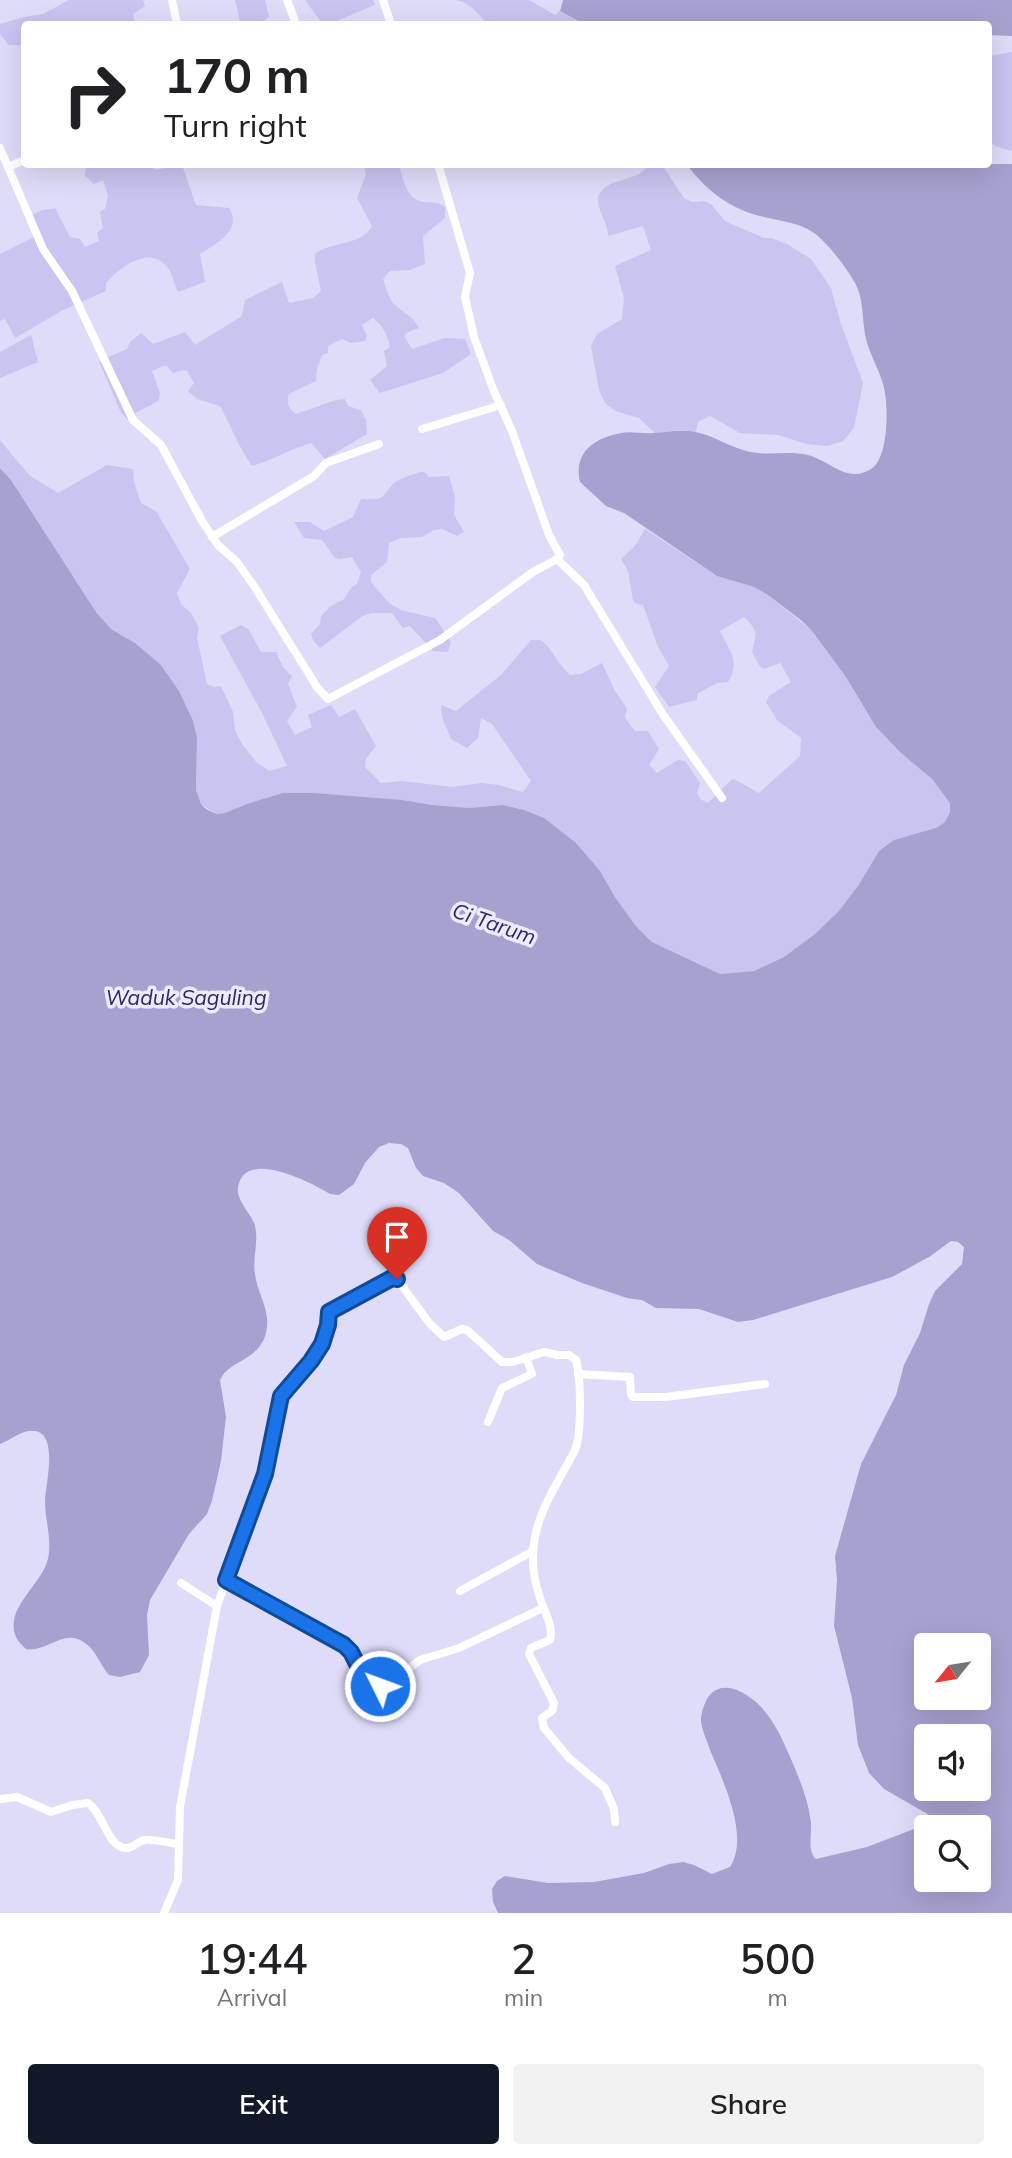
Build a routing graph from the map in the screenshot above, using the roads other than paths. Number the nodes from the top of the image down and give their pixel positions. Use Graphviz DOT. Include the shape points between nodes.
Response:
graph roads {
  1 [pos="172,0"];
  2 [pos="287,0"];
  3 [pos="383,0"];
  4 [pos="176,21"];
  5 [pos="295,21"];
  6 [pos="390,21"];
  7 [pos="0,148"];
  8 [pos="21,161"];
  9 [pos="8,167"];
  10 [pos="439,168"];
  11 [pos="501,405"];
  12 [pos="422,429"];
  13 [pos="379,444"];
  14 [pos="212,537"];
  15 [pos="557,559"];
  16 [pos="722,798"];
  17 [pos="526,1357"];
  18 [pos="578,1374"];
  19 [pos="765,1384"];
  20 [pos="488,1422"];
  21 [pos="533,1551"];
  22 [pos="226,1580"];
  23 [pos="181,1583"];
  24 [pos="460,1591"];
  25 [pos="217,1606"];
  26 [pos="543,1608"];
  27 [pos="0,1798"];
  28 [pos="614,1822"];
  29 [pos="178,1843"];
  30 [pos="164,1913"];
  1 -- 4 [label="street"];
  2 -- 5 [label="street"];
  3 -- 6 [label="street"];
  7 -- 9 [label="street"];
  8 -- 9 [label="street"];
  9 -- 14 [label="street" via="43,249 72,291 133,420 162,446"];
  10 -- 11 [label="street" via="470,273 465,297 474,337"];
  11 -- 12 [label="street"];
  11 -- 15 [label="street" via="559,553"];
  13 -- 14 [label="street" via="326,463 314,476"];
  14 -- 15 [label="street" via="237,562 328,699 440,640"];
  15 -- 16 [label="street" via="583,585"];
  17 -- 18 [label="street" via="569,1354 576,1360"];
  17 -- 20 [label="street" via="531,1375 502,1388"];
  17 -- 22 [label="street" via="502,1362 463,1329 444,1337 395,1278 331,1309 315,1355 281,1396 265,1474"];
  18 -- 19 [label="street" via="630,1377 634,1397"];
  18 -- 21 [label="street" via="578,1440 547,1502"];
  21 -- 24 [label="street"];
  21 -- 26 [label="street"];
  22 -- 25 [label="street"];
  22 -- 26 [label="street" via="344,1645 363,1679 373,1687 394,1680 419,1660 468,1644"];
  23 -- 25 [label="street"];
  25 -- 29 [label="street" via="180,1807"];
  26 -- 28 [label="street" via="551,1637 531,1648 529,1654 554,1703 541,1721 569,1758 605,1788"];
  27 -- 29 [label="street" via="22,1798 51,1812 88,1803 123,1848 146,1840"];
  29 -- 30 [label="street" via="178,1880"];
}
